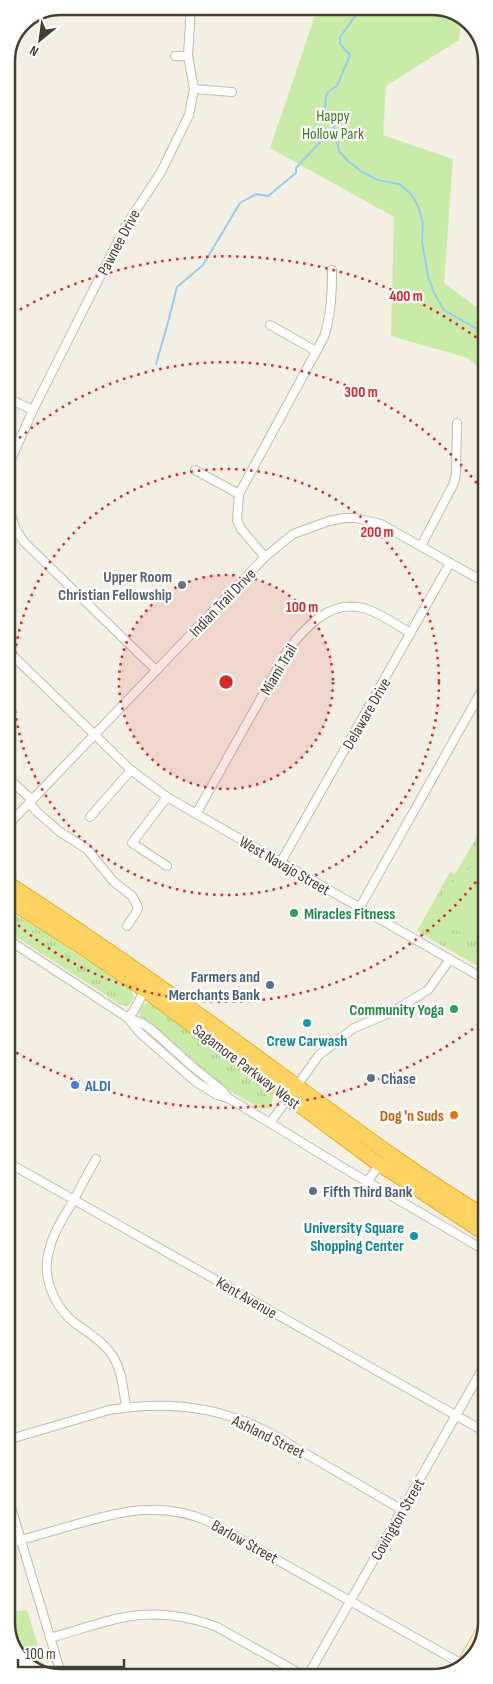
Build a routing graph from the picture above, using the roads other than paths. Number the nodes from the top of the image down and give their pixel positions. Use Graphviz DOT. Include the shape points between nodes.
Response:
graph roads {
  1 [pos="190,15"];
  2 [pos="175,56"];
  3 [pos="188,56"];
  4 [pos="194,89"];
  5 [pos="232,92"];
  6 [pos="332,270"];
  7 [pos="270,325"];
  8 [pos="316,351"];
  9 [pos="15,402"];
  10 [pos="32,410"];
  11 [pos="457,423"];
  12 [pos="15,450"];
  13 [pos="195,470"];
  14 [pos="239,494"];
  15 [pos="15,527"];
  16 [pos="421,546"];
  17 [pos="265,557"];
  18 [pos="450,563"];
  19 [pos="478,579"];
  20 [pos="411,633"];
  21 [pos="15,658"];
  22 [pos="156,670"];
  23 [pos="478,697"];
  24 [pos="95,734"];
  25 [pos="131,770"];
  26 [pos="15,785"];
  27 [pos="167,797"];
  28 [pos="31,801"];
  29 [pos="196,814"];
  30 [pos="15,818"];
  31 [pos="90,818"];
  32 [pos="281,862"];
  33 [pos="167,866"];
  34 [pos="15,888"];
  35 [pos="15,904"];
  36 [pos="360,907"];
  37 [pos="126,926"];
  38 [pos="15,944"];
  39 [pos="450,959"];
  40 [pos="478,975"];
  41 [pos="144,990"];
  42 [pos="128,1018"];
  43 [pos="292,1092"];
  44 [pos="270,1123"];
  45 [pos="96,1159"];
  46 [pos="380,1164"];
  47 [pos="15,1166"];
  48 [pos="368,1182"];
  49 [pos="74,1199"];
  50 [pos="478,1212"];
  51 [pos="478,1229"];
  52 [pos="478,1246"];
  53 [pos="478,1376"];
  54 [pos="126,1407"];
  55 [pos="456,1416"];
  56 [pos="478,1428"];
  57 [pos="15,1438"];
  58 [pos="402,1510"];
  59 [pos="15,1520"];
  60 [pos="21,1540"];
  61 [pos="15,1542"];
  62 [pos="350,1601"];
  63 [pos="50,1638"];
  64 [pos="456,1662"];
  65 [pos="60,1669"];
  66 [pos="293,1669"];
  67 [pos="312,1669"];
  1 -- 3 [label="street, Pawnee Drive"];
  2 -- 3 [label="street"];
  3 -- 4 [label="street, Pawnee Drive"];
  4 -- 5 [label="street"];
  4 -- 10 [label="street, Pawnee Drive" via="190,115 125,227"];
  6 -- 8 [label="street" via="330,319"];
  7 -- 8 [label="street"];
  8 -- 14 [label="street"];
  9 -- 10 [label="street"];
  10 -- 12 [label="street, Pawnee Drive"];
  11 -- 16 [label="street" via="454,483"];
  13 -- 14 [label="street"];
  14 -- 17 [label="street" via="237,520"];
  15 -- 22 [label="street" via="24,542"];
  16 -- 17 [label="street, Indian Trail Drive" via="381,524 344,518 316,524 293,534"];
  16 -- 18 [label="street, Indian Trail Drive"];
  17 -- 22 [label="street, Indian Trail Drive"];
  18 -- 19 [label="street, Indian Trail Drive"];
  18 -- 20 [label="street, Delaware Drive"];
  20 -- 29 [label="street, Miami Trail" via="364,608 339,607 318,617 289,648"];
  20 -- 32 [label="street, Delaware Drive"];
  21 -- 24 [label="street, West Navajo Street"];
  22 -- 24 [label="street, Indian Trail Drive"];
  23 -- 36 [label="street"];
  24 -- 25 [label="street, West Navajo Street"];
  24 -- 28 [label="street, Indian Trail Drive"];
  25 -- 27 [label="street, West Navajo Street"];
  25 -- 31 [label="street"];
  26 -- 28 [label="street"];
  27 -- 29 [label="street, West Navajo Street"];
  27 -- 33 [label="street" via="132,843"];
  28 -- 30 [label="street, Indian Trail Drive"];
  28 -- 37 [label="street" via="36,811 87,849 113,881 132,896 138,906 137,911"];
  29 -- 32 [label="street, West Navajo Street"];
  32 -- 36 [label="street, West Navajo Street"];
  34 -- 43 [label="highway, Sagamore Parkway West" via="80,930"];
  35 -- 41 [label="highway, Sagamore Parkway West"];
  36 -- 39 [label="street, West Navajo Street"];
  38 -- 42 [label="street"];
  39 -- 40 [label="street, West Navajo Street"];
  39 -- 43 [label="street" via="428,990 392,1012 354,1028 319,1055"];
  41 -- 42 [label="street"];
  41 -- 43 [label="highway, Sagamore Parkway West"];
  42 -- 44 [label="street" via="152,1030 228,1098"];
  43 -- 44 [label="street"];
  43 -- 46 [label="highway, Sagamore Parkway West"];
  43 -- 50 [label="highway, Sagamore Parkway West"];
  44 -- 48 [label="street"];
  45 -- 49 [label="street"];
  46 -- 48 [label="street"];
  46 -- 51 [label="highway, Sagamore Parkway West"];
  47 -- 49 [label="street, Kent Avenue"];
  48 -- 52 [label="street"];
  49 -- 54 [label="street" via="48,1251 46,1271 54,1296 66,1314 100,1340 110,1353 122,1377"];
  49 -- 55 [label="street, Kent Avenue"];
  53 -- 55 [label="street, Covington Street"];
  54 -- 57 [label="street, Ashland Street"];
  54 -- 58 [label="street, Ashland Street" via="192,1408 238,1419 271,1434"];
  55 -- 56 [label="street, Kent Avenue"];
  55 -- 58 [label="street, Covington Street"];
  58 -- 62 [label="street, Covington Street"];
  59 -- 60 [label="street"];
  60 -- 61 [label="street, Barlow Street"];
  60 -- 62 [label="street, Barlow Street" via="133,1510 180,1512 208,1520"];
  60 -- 63 [label="street"];
  62 -- 64 [label="street, Barlow Street"];
  62 -- 67 [label="street, Covington Street"];
  63 -- 65 [label="street"];
  63 -- 66 [label="street" via="126,1617 174,1616 217,1627"];
}
